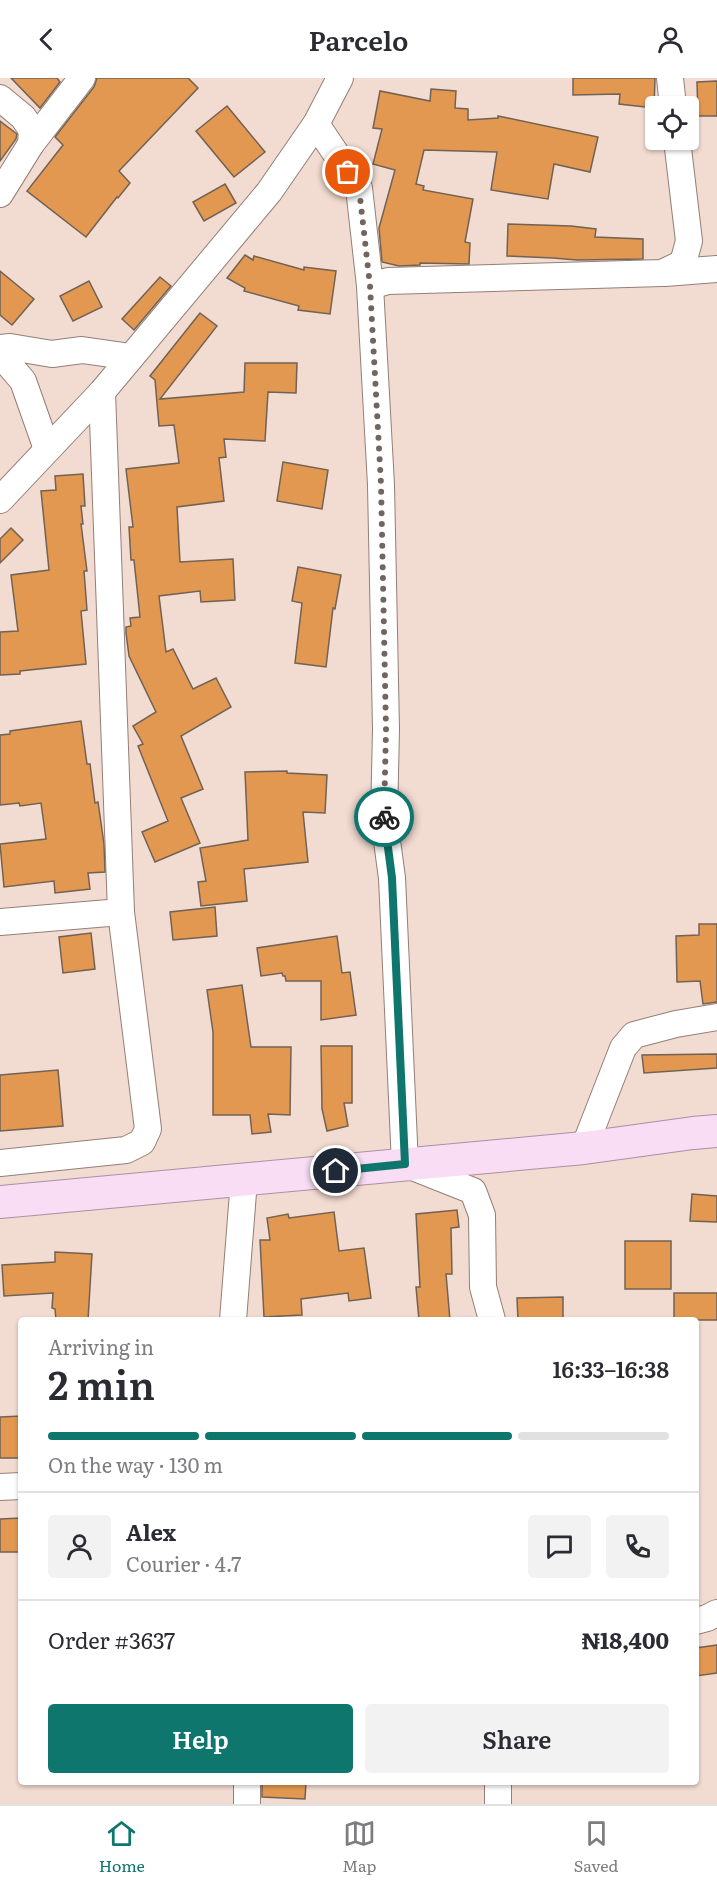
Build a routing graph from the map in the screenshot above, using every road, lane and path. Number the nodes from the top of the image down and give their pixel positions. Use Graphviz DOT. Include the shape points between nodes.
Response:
graph roads {
  1 [pos="82,78"];
  2 [pos="340,78"];
  3 [pos="670,78"];
  4 [pos="672,96"];
  5 [pos="0,98"];
  6 [pos="316,124"];
  7 [pos="31,144"];
  8 [pos="678,150"];
  9 [pos="0,194"];
  10 [pos="717,269"];
  11 [pos="662,273"];
  12 [pos="370,286"];
  13 [pos="0,348"];
  14 [pos="0,354"];
  15 [pos="131,357"];
  16 [pos="102,392"];
  17 [pos="47,449"];
  18 [pos="0,500"];
  19 [pos="122,912"];
  20 [pos="0,922"];
  21 [pos="717,1017"];
  22 [pos="717,1131"];
  23 [pos="584,1148"];
  24 [pos="5,1163"];
  25 [pos="405,1164"];
  26 [pos="244,1180"];
  27 [pos="6,1202"];
  28 [pos="233,1317"];
  29 [pos="491,1317"];
  30 [pos="18,1486"];
  31 [pos="0,1487"];
  32 [pos="717,1613"];
  33 [pos="699,1620"];
  34 [pos="247,1785"];
  35 [pos="498,1785"];
  36 [pos="247,1804"];
  37 [pos="498,1804"];
  1 -- 7 [label="street"];
  2 -- 6 [label="street"];
  3 -- 4 [label="street"];
  5 -- 7 [label="street" via="32,130"];
  6 -- 12 [label="street" via="359,188"];
  6 -- 15 [label="street" via="269,192"];
  7 -- 9 [label="street"];
  8 -- 11 [label="street" via="689,242 683,263"];
  10 -- 11 [label="street"];
  11 -- 12 [label="street" via="388,281"];
  12 -- 25 [label="street" via="381,484 384,819 392,878"];
  13 -- 15 [label="street" via="52,354 82,350"];
  14 -- 17 [label="street" via="23,381"];
  15 -- 16 [label="street"];
  16 -- 17 [label="street"];
  16 -- 19 [label="street"];
  17 -- 18 [label="street"];
  19 -- 20 [label="street"];
  19 -- 24 [label="street" via="148,1129 142,1142 126,1150"];
  21 -- 23 [label="street" via="634,1035 623,1048"];
  22 -- 23 [label="main road"];
  23 -- 25 [label="main road"];
  24 -- 27 [label="street"];
  25 -- 26 [label="main road"];
  25 -- 29 [label="street" via="472,1191 482,1215 483,1287"];
  26 -- 27 [label="main road"];
  26 -- 28 [label="street"];
  30 -- 31 [label="street"];
  32 -- 33 [label="street"];
  34 -- 36 [label="street"];
  35 -- 37 [label="street"];
}
